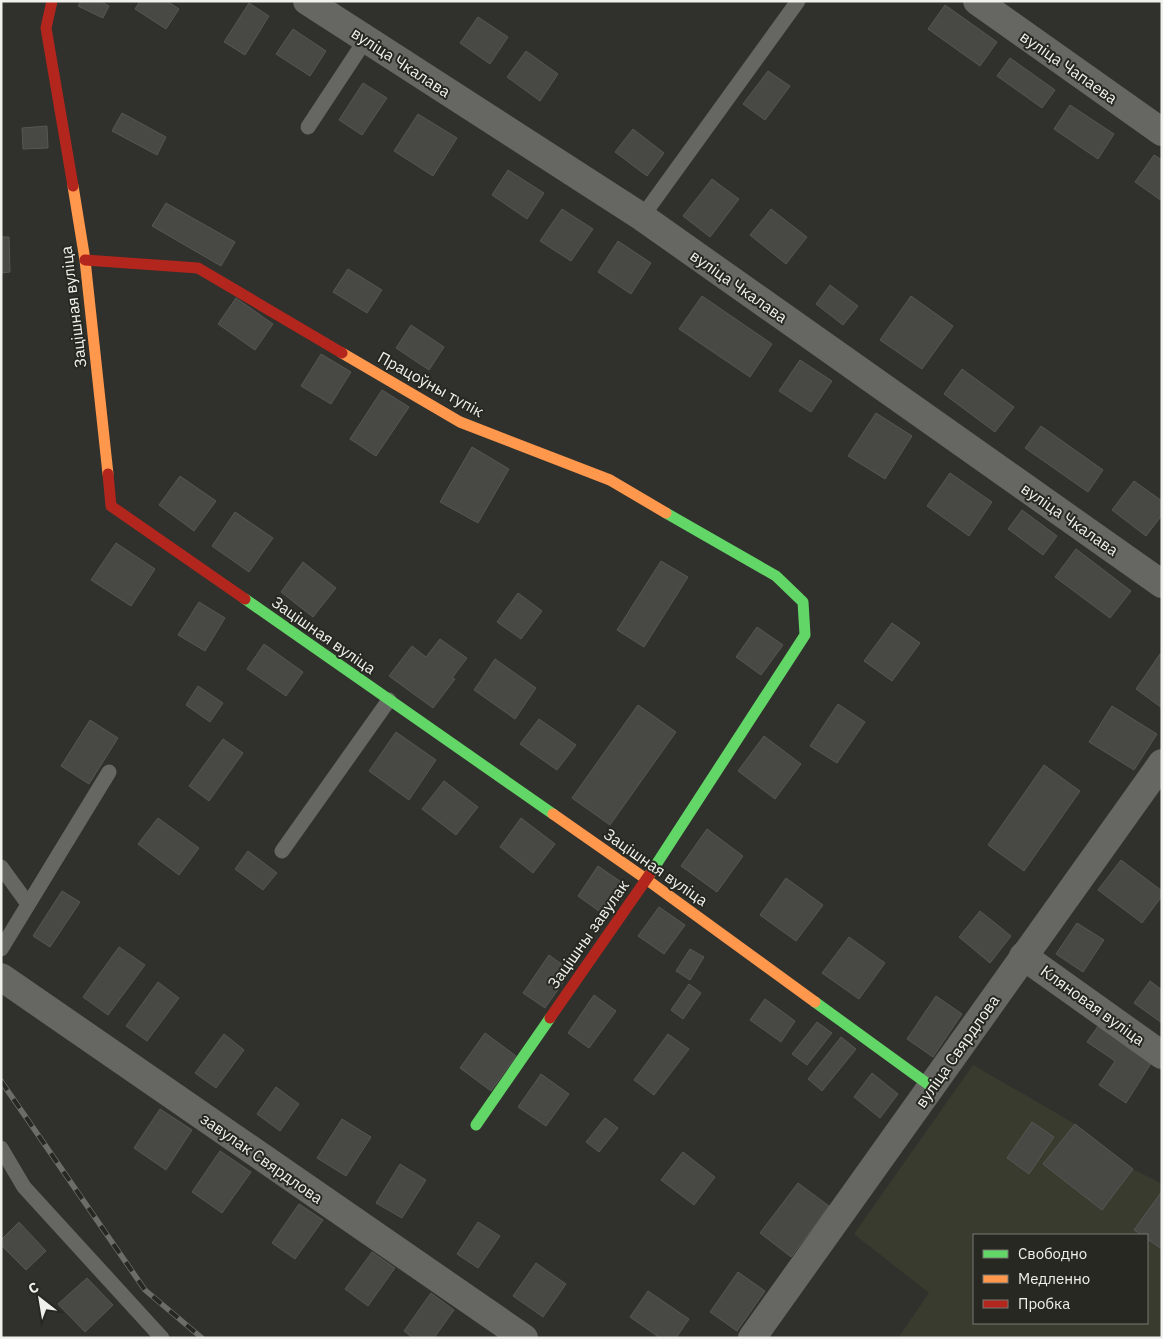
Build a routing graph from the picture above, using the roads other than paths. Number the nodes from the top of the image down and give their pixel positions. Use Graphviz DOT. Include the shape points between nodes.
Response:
graph roads {
  1 [pos="52,1"];
  2 [pos="307,1"];
  3 [pos="798,1"];
  4 [pos="977,1"];
  5 [pos="366,39"];
  6 [pos="308,127"];
  7 [pos="1162,132"];
  8 [pos="642,217"];
  9 [pos="85,260"];
  10 [pos="1162,584"];
  11 [pos="804,602"];
  12 [pos="389,700"];
  13 [pos="1162,763"];
  14 [pos="109,772"];
  15 [pos="282,851"];
  16 [pos="1,867"];
  17 [pos="646,879"];
  18 [pos="28,904"];
  19 [pos="1,949"];
  20 [pos="1023,956"];
  21 [pos="1,977"];
  22 [pos="1162,1055"];
  23 [pos="932,1087"];
  24 [pos="476,1125"];
  25 [pos="1,1148"];
  26 [pos="162,1338"];
  27 [pos="524,1338"];
  28 [pos="752,1338"];
  1 -- 9 [label="street, Зацішная вуліца" via="46,28"];
  2 -- 5 [label="street, вуліца Чкалава"];
  3 -- 8 [label="lane"];
  4 -- 7 [label="street, вуліца Чапаева"];
  5 -- 6 [label="lane"];
  5 -- 8 [label="street, вуліца Чкалава"];
  8 -- 10 [label="street, вуліца Чкалава"];
  9 -- 11 [label="street, Працоўны тупік" via="198,268 460,422 610,480 776,576"];
  9 -- 12 [label="street, Зацішная вуліца" via="111,506"];
  11 -- 17 [label="street, Зацішны завулак" via="805,635"];
  12 -- 15 [label="lane"];
  12 -- 17 [label="street, Зацішная вуліца"];
  13 -- 20 [label="street, вуліца Свярдлова"];
  14 -- 18 [label="lane"];
  16 -- 18 [label="lane"];
  17 -- 23 [label="street, Зацішная вуліца"];
  17 -- 24 [label="street, Зацішны завулак"];
  18 -- 19 [label="lane"];
  20 -- 22 [label="street, Кляновая вуліца"];
  20 -- 23 [label="street, вуліца Свярдлова"];
  21 -- 27 [label="street, завулак Свярдлова"];
  23 -- 28 [label="street, вуліца Свярдлова"];
  25 -- 26 [label="lane" via="24,1187"];
}
